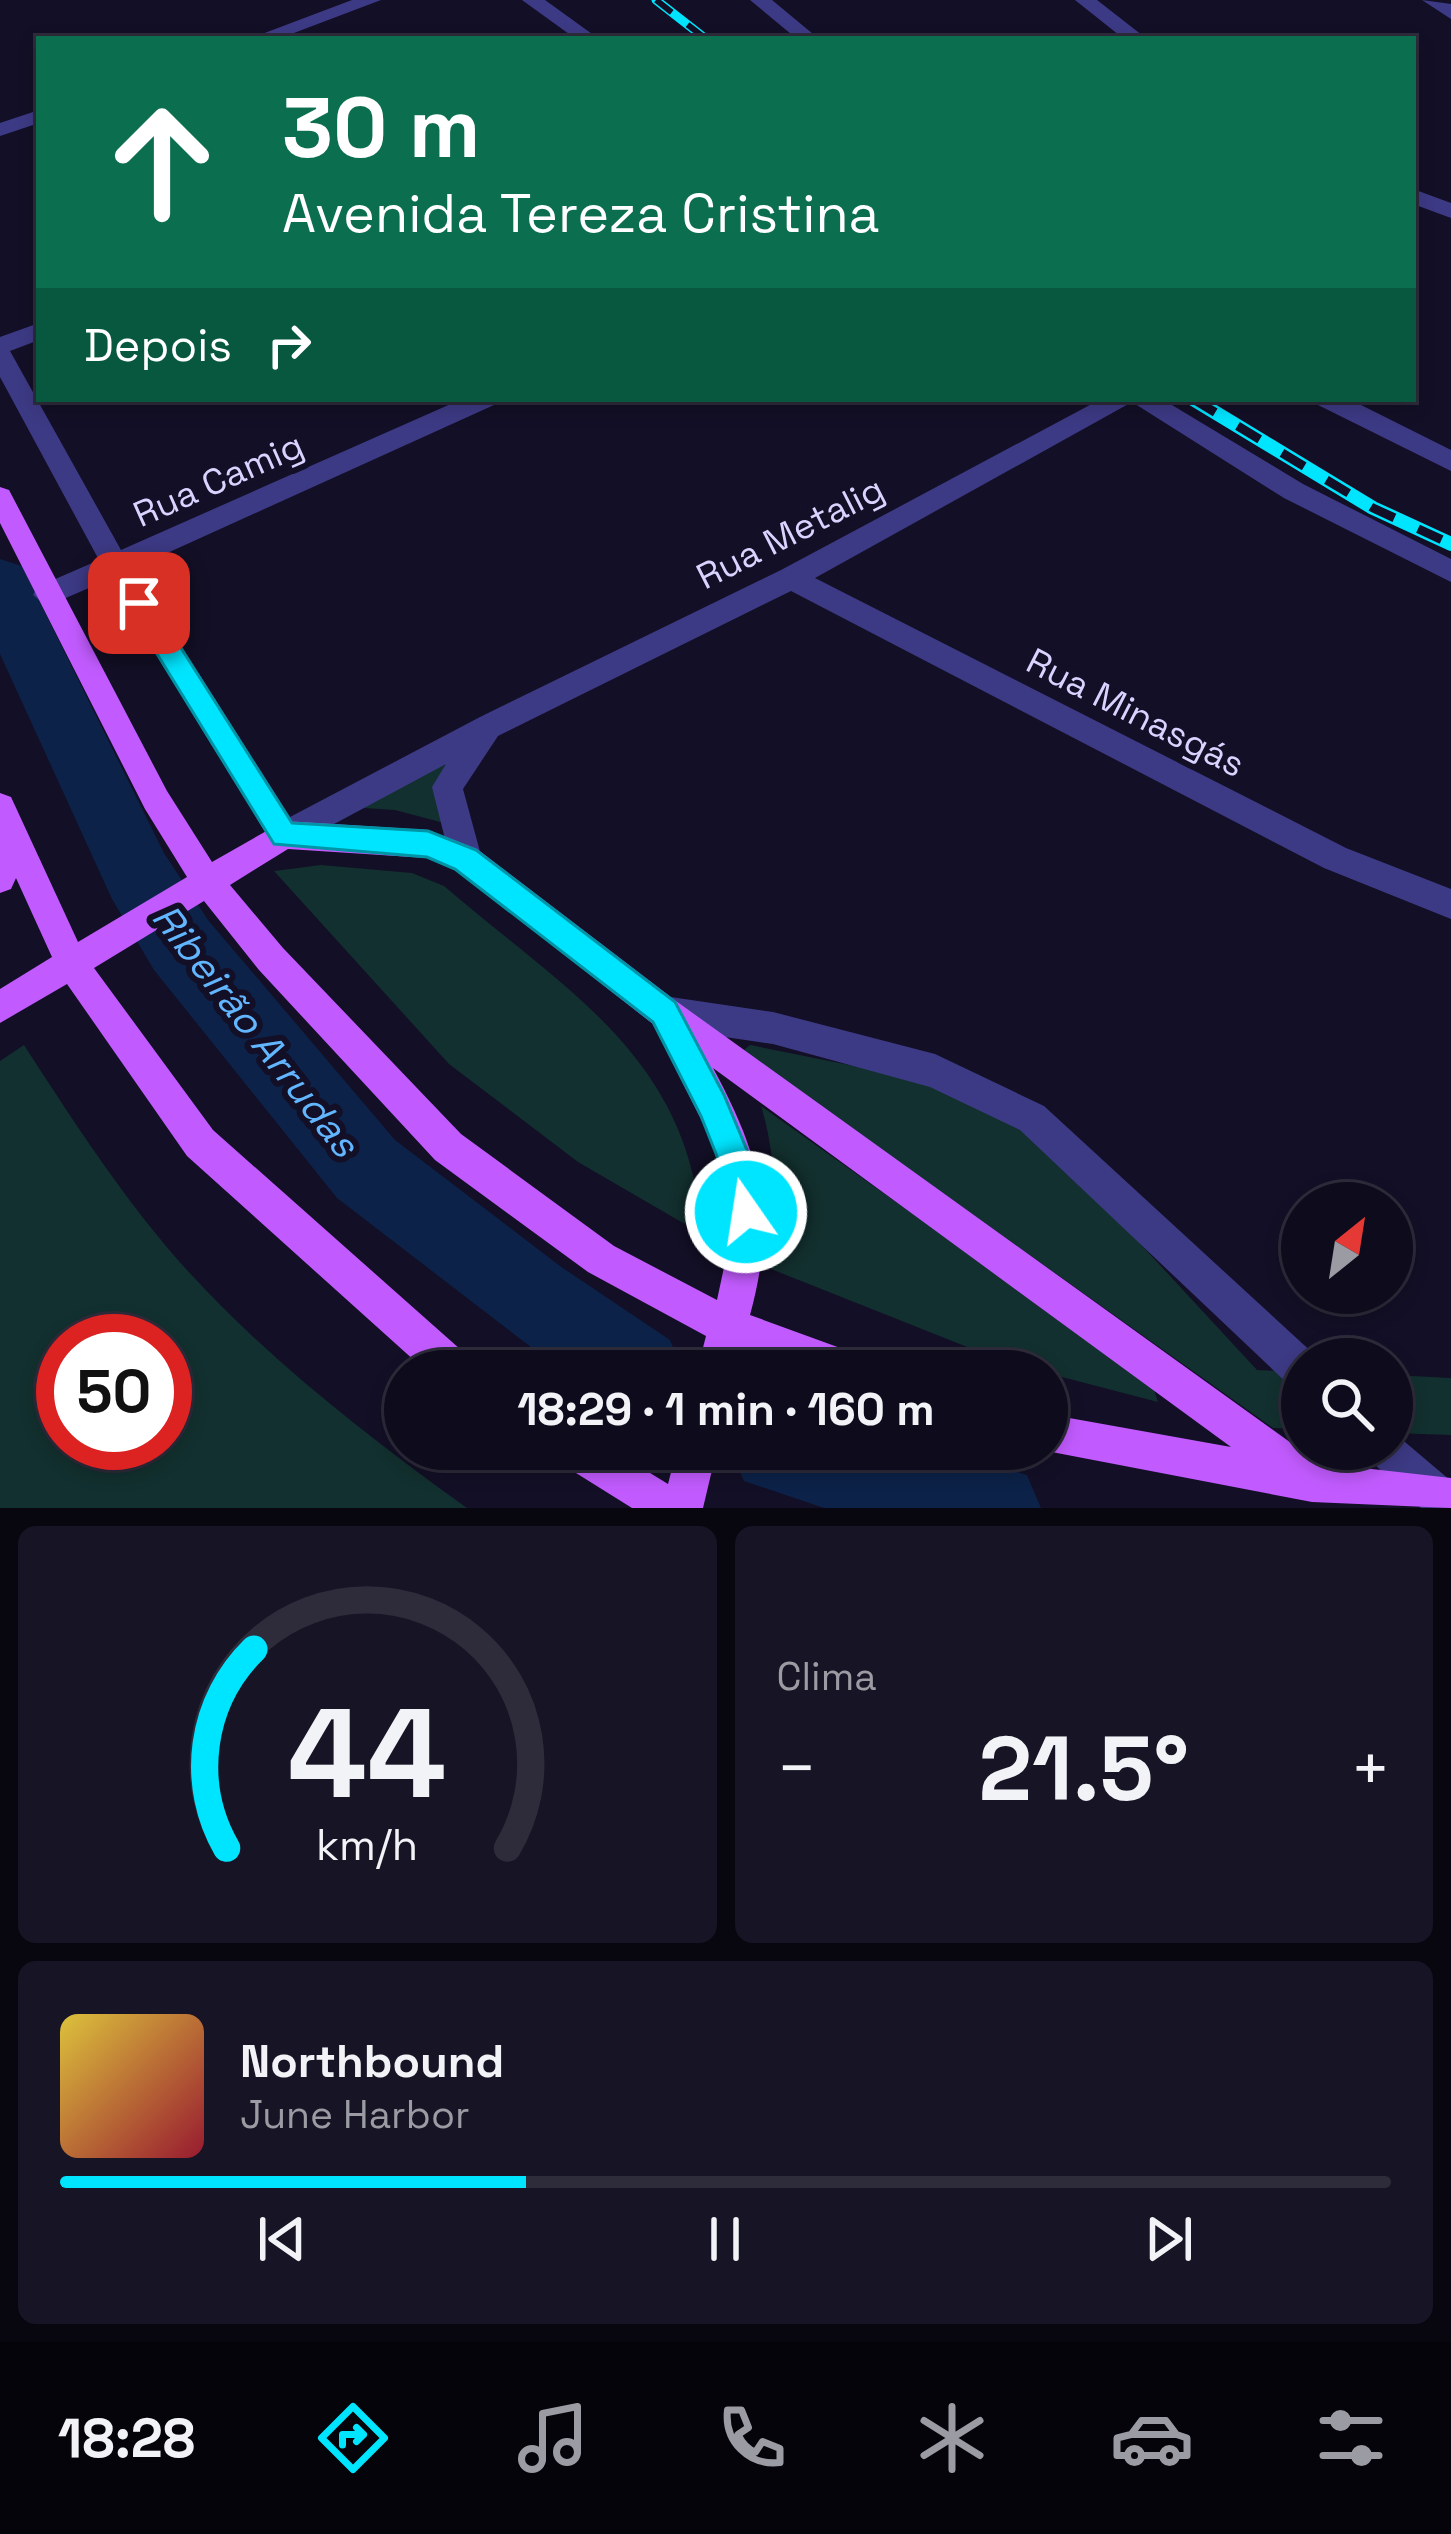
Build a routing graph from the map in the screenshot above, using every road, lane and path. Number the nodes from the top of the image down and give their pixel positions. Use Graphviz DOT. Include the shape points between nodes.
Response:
graph roads {
  1 [pos="370,0"];
  2 [pos="532,0"];
  3 [pos="760,0"];
  4 [pos="1084,0"];
  5 [pos="1432,0"];
  6 [pos="1451,14"];
  7 [pos="268,36"];
  8 [pos="585,36"];
  9 [pos="804,36"];
  10 [pos="1133,36"];
  11 [pos="36,117"];
  12 [pos="0,130"];
  13 [pos="1416,197"];
  14 [pos="1451,211"];
  15 [pos="36,333"];
  16 [pos="0,351"];
  17 [pos="478,402"];
  18 [pos="1116,402"];
  19 [pos="1148,402"];
  20 [pos="1333,402"];
  21 [pos="1451,461"];
  22 [pos="0,497"];
  23 [pos="115,564"];
  24 [pos="1451,571"];
  25 [pos="791,578"];
  26 [pos="47,595"];
  27 [pos="490,726"];
  28 [pos="0,807"];
  29 [pos="284,835"];
  30 [pos="16,843"];
  31 [pos="466,860"];
  32 [pos="0,879"];
  33 [pos="205,882"];
  34 [pos="1451,904"];
  35 [pos="72,960"];
  36 [pos="0,1007"];
  37 [pos="664,1012"];
  38 [pos="727,1328"];
  39 [pos="432,1350"];
  40 [pos="721,1350"];
  41 [pos="787,1350"];
  42 [pos="1281,1350"];
  43 [pos="1068,1438"];
  44 [pos="608,1470"];
  45 [pos="692,1470"];
  46 [pos="1412,1470"];
  47 [pos="1312,1482"];
  48 [pos="1445,1498"];
  49 [pos="669,1508"];
  50 [pos="683,1508"];
  1 -- 7 [label="street"];
  2 -- 8 [label="street"];
  3 -- 9 [label="street"];
  4 -- 10 [label="street"];
  5 -- 6 [label="street"];
  11 -- 12 [label="street"];
  13 -- 14 [label="street"];
  15 -- 16 [label="street"];
  16 -- 23 [label="street"];
  17 -- 23 [label="street, Rua Camig"];
  18 -- 25 [label="street, Rua Metalig"];
  19 -- 24 [label="street" via="1247,467"];
  20 -- 21 [label="street"];
  22 -- 26 [label="main road"];
  23 -- 26 [label="street, Rua Camig"];
  23 -- 29 [label="street"];
  25 -- 27 [label="street, Rua Metalig"];
  25 -- 34 [label="street, Rua Minasgás" via="1335,857"];
  26 -- 33 [label="main road"];
  27 -- 29 [label="street, Rua Metalig"];
  27 -- 31 [label="street, Rua Metalig" via="446,787"];
  28 -- 30 [label="main road"];
  29 -- 31 [label="main road" via="428,844"];
  29 -- 33 [label="main road, Rua Metalig"];
  30 -- 32 [label="main road"];
  30 -- 35 [label="main road"];
  31 -- 37 [label="main road"];
  33 -- 35 [label="main road, Rua Metalig"];
  33 -- 38 [label="main road" via="448,1147 601,1259"];
  35 -- 36 [label="main road, Rua Metalig"];
  35 -- 39 [label="main road" via="200,1143"];
  37 -- 38 [label="main road" via="744,1184 748,1241"];
  37 -- 42 [label="street" via="773,1028 935,1071 1032,1118"];
  37 -- 47 [label="main road"];
  38 -- 40 [label="main road"];
  38 -- 41 [label="main road"];
  43 -- 47 [label="main road"];
  44 -- 49 [label="main road"];
  45 -- 50 [label="main road"];
  46 -- 48 [label="street"];
  47 -- 48 [label="main road"];
}
